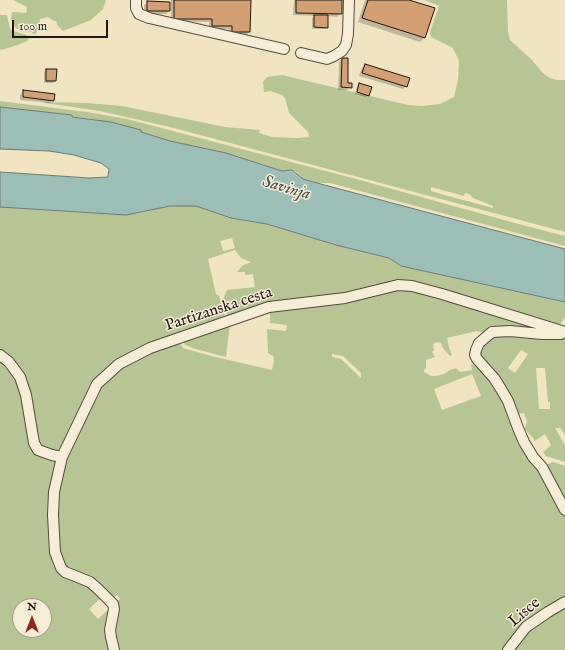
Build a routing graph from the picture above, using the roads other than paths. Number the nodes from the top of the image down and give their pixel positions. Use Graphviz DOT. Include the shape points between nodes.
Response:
graph roads {
  1 [pos="136,0"];
  2 [pos="349,0"];
  3 [pos="284,49"];
  4 [pos="301,53"];
  5 [pos="565,333"];
  6 [pos="0,355"];
  7 [pos="62,457"];
  8 [pos="565,510"];
  9 [pos="565,602"];
  10 [pos="114,650"];
  11 [pos="508,650"];
  1 -- 3 [label="street" via="139,14 149,18"];
  2 -- 4 [label="street" via="348,34 342,51 327,58"];
  5 -- 7 [label="street, Partizanska cesta" via="412,286 398,285 345,298 268,307 150,348 119,364 97,384"];
  5 -- 8 [label="street, Partizanska cesta" via="542,334 510,330 492,332 479,343 475,355 494,378 508,401 524,442 542,467"];
  6 -- 7 [label="street" via="20,377 26,394 34,443 38,450"];
  7 -- 10 [label="street, Partizanska cesta" via="54,492 55,552 65,572 90,582 113,604 110,637"];
  9 -- 11 [label="street, Lisce" via="526,627"];
}
